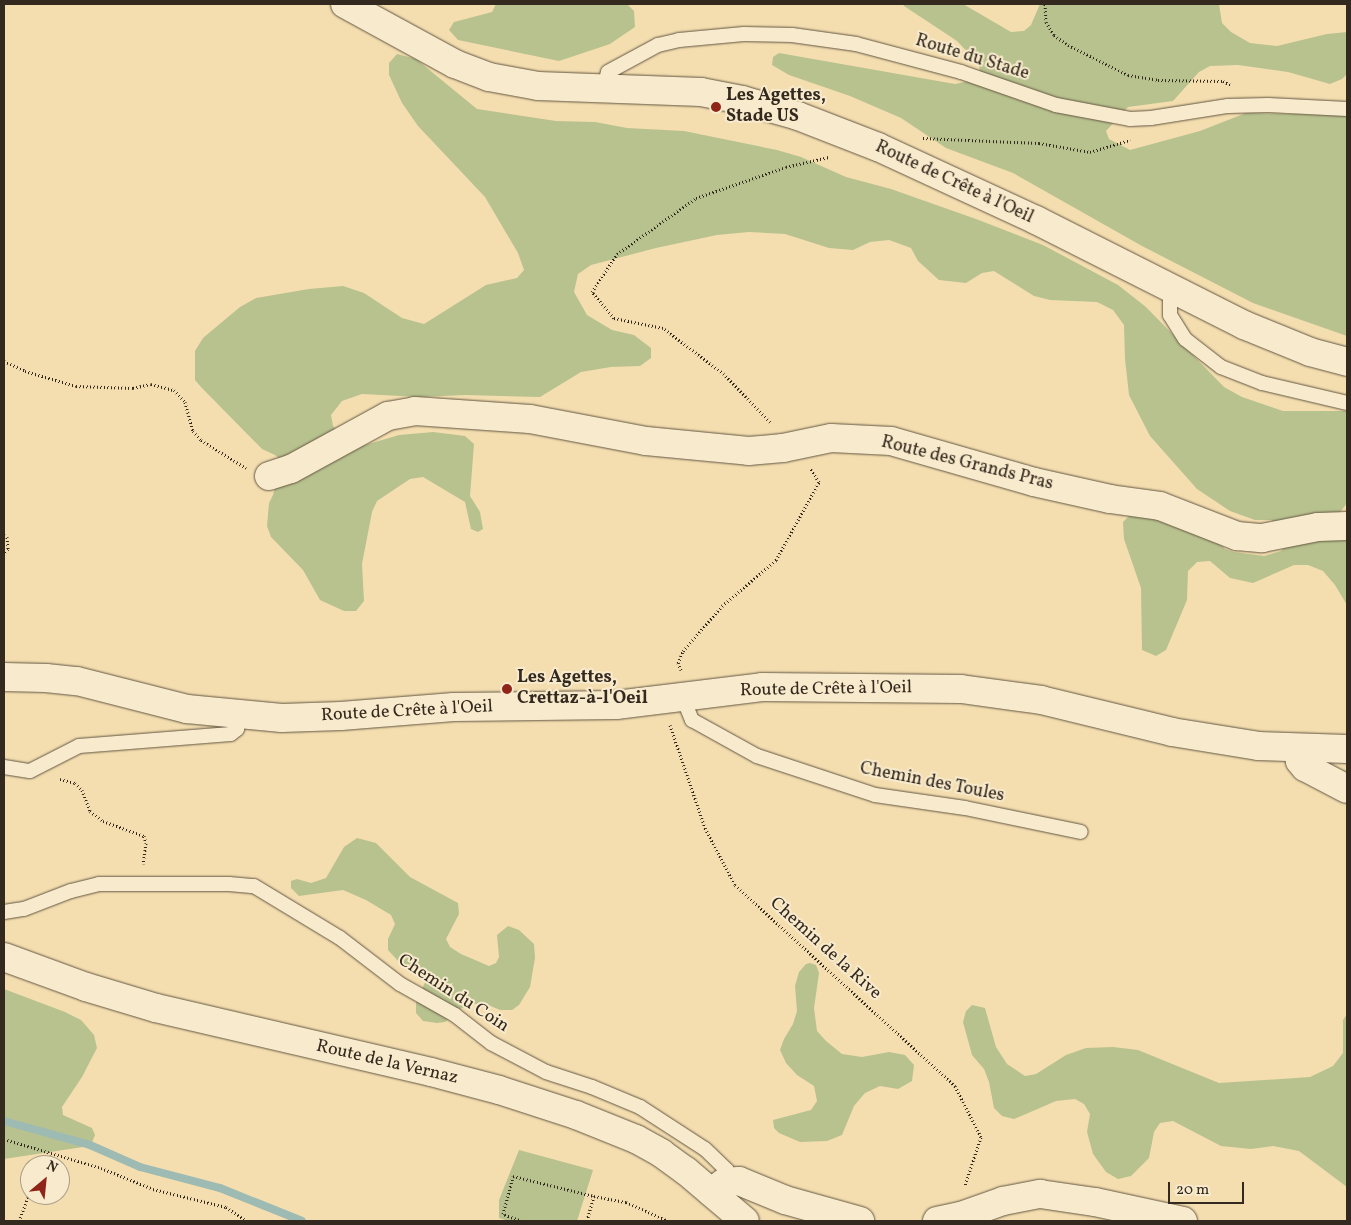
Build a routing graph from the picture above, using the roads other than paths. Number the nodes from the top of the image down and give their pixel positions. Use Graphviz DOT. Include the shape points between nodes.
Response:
graph roads {
  1 [pos="345,4"];
  2 [pos="604,88"];
  3 [pos="1347,109"];
  4 [pos="1170,289"];
  5 [pos="1347,362"];
  6 [pos="1347,403"];
  7 [pos="269,476"];
  8 [pos="1347,526"];
  9 [pos="4,677"];
  10 [pos="672,699"];
  11 [pos="239,716"];
  12 [pos="1347,748"];
  13 [pos="1298,749"];
  14 [pos="4,767"];
  15 [pos="1347,790"];
  16 [pos="1081,832"];
  17 [pos="4,912"];
  18 [pos="4,957"];
  19 [pos="721,1186"];
  20 [pos="745,1221"];
  21 [pos="860,1221"];
  22 [pos="938,1221"];
  23 [pos="1183,1221"];
  1 -- 2 [label="street, Route de Crête à l'Oeil" via="466,69 538,86"];
  2 -- 3 [label="lane, Route du Stade" via="608,72 658,45 744,34 792,35 866,46 961,72 1056,105 1130,119 1228,106"];
  2 -- 4 [label="street, Route de Crête à l'Oeil" via="681,90 742,100 798,116 878,147 1036,220"];
  4 -- 5 [label="street, Route de Crête à l'Oeil" via="1276,339"];
  4 -- 6 [label="lane" via="1170,316 1185,339 1221,367 1262,383"];
  7 -- 8 [label="street, Route des Grands Pras" via="291,469 388,416 415,411 530,419 646,441 800,456 831,438 901,443 1034,482 1160,506 1237,536 1262,538 1318,527"];
  9 -- 11 [label="street, Route de Crête à l'Oeil" via="77,681 170,706"];
  10 -- 11 [label="street, Route de Crête à l'Oeil" via="592,706 454,707 300,718"];
  10 -- 13 [label="street, Route de Crête à l'Oeil" via="762,687 982,691 1078,708 1172,732"];
  10 -- 16 [label="lane, Chemin des Toules" via="692,720 756,756 875,795 974,810"];
  11 -- 14 [label="lane" via="232,734 80,746 25,771"];
  12 -- 13 [label="street, Route de Crête à l'Oeil"];
  13 -- 15 [label="street" via="1305,767"];
  17 -- 19 [label="lane, Chemin du Coin" via="24,909 98,884 254,886 340,938 400,984 455,1015 491,1043 546,1072 592,1086 640,1107 705,1149 727,1170"];
  18 -- 19 [label="street, Route de la Vernaz" via="156,1008 432,1072 550,1106 636,1139"];
  19 -- 20 [label="street, Route de la Vernaz"];
  19 -- 21 [label="street" via="739,1182 785,1200"];
  22 -- 23 [label="street" via="1003,1200 1040,1194"];
}
